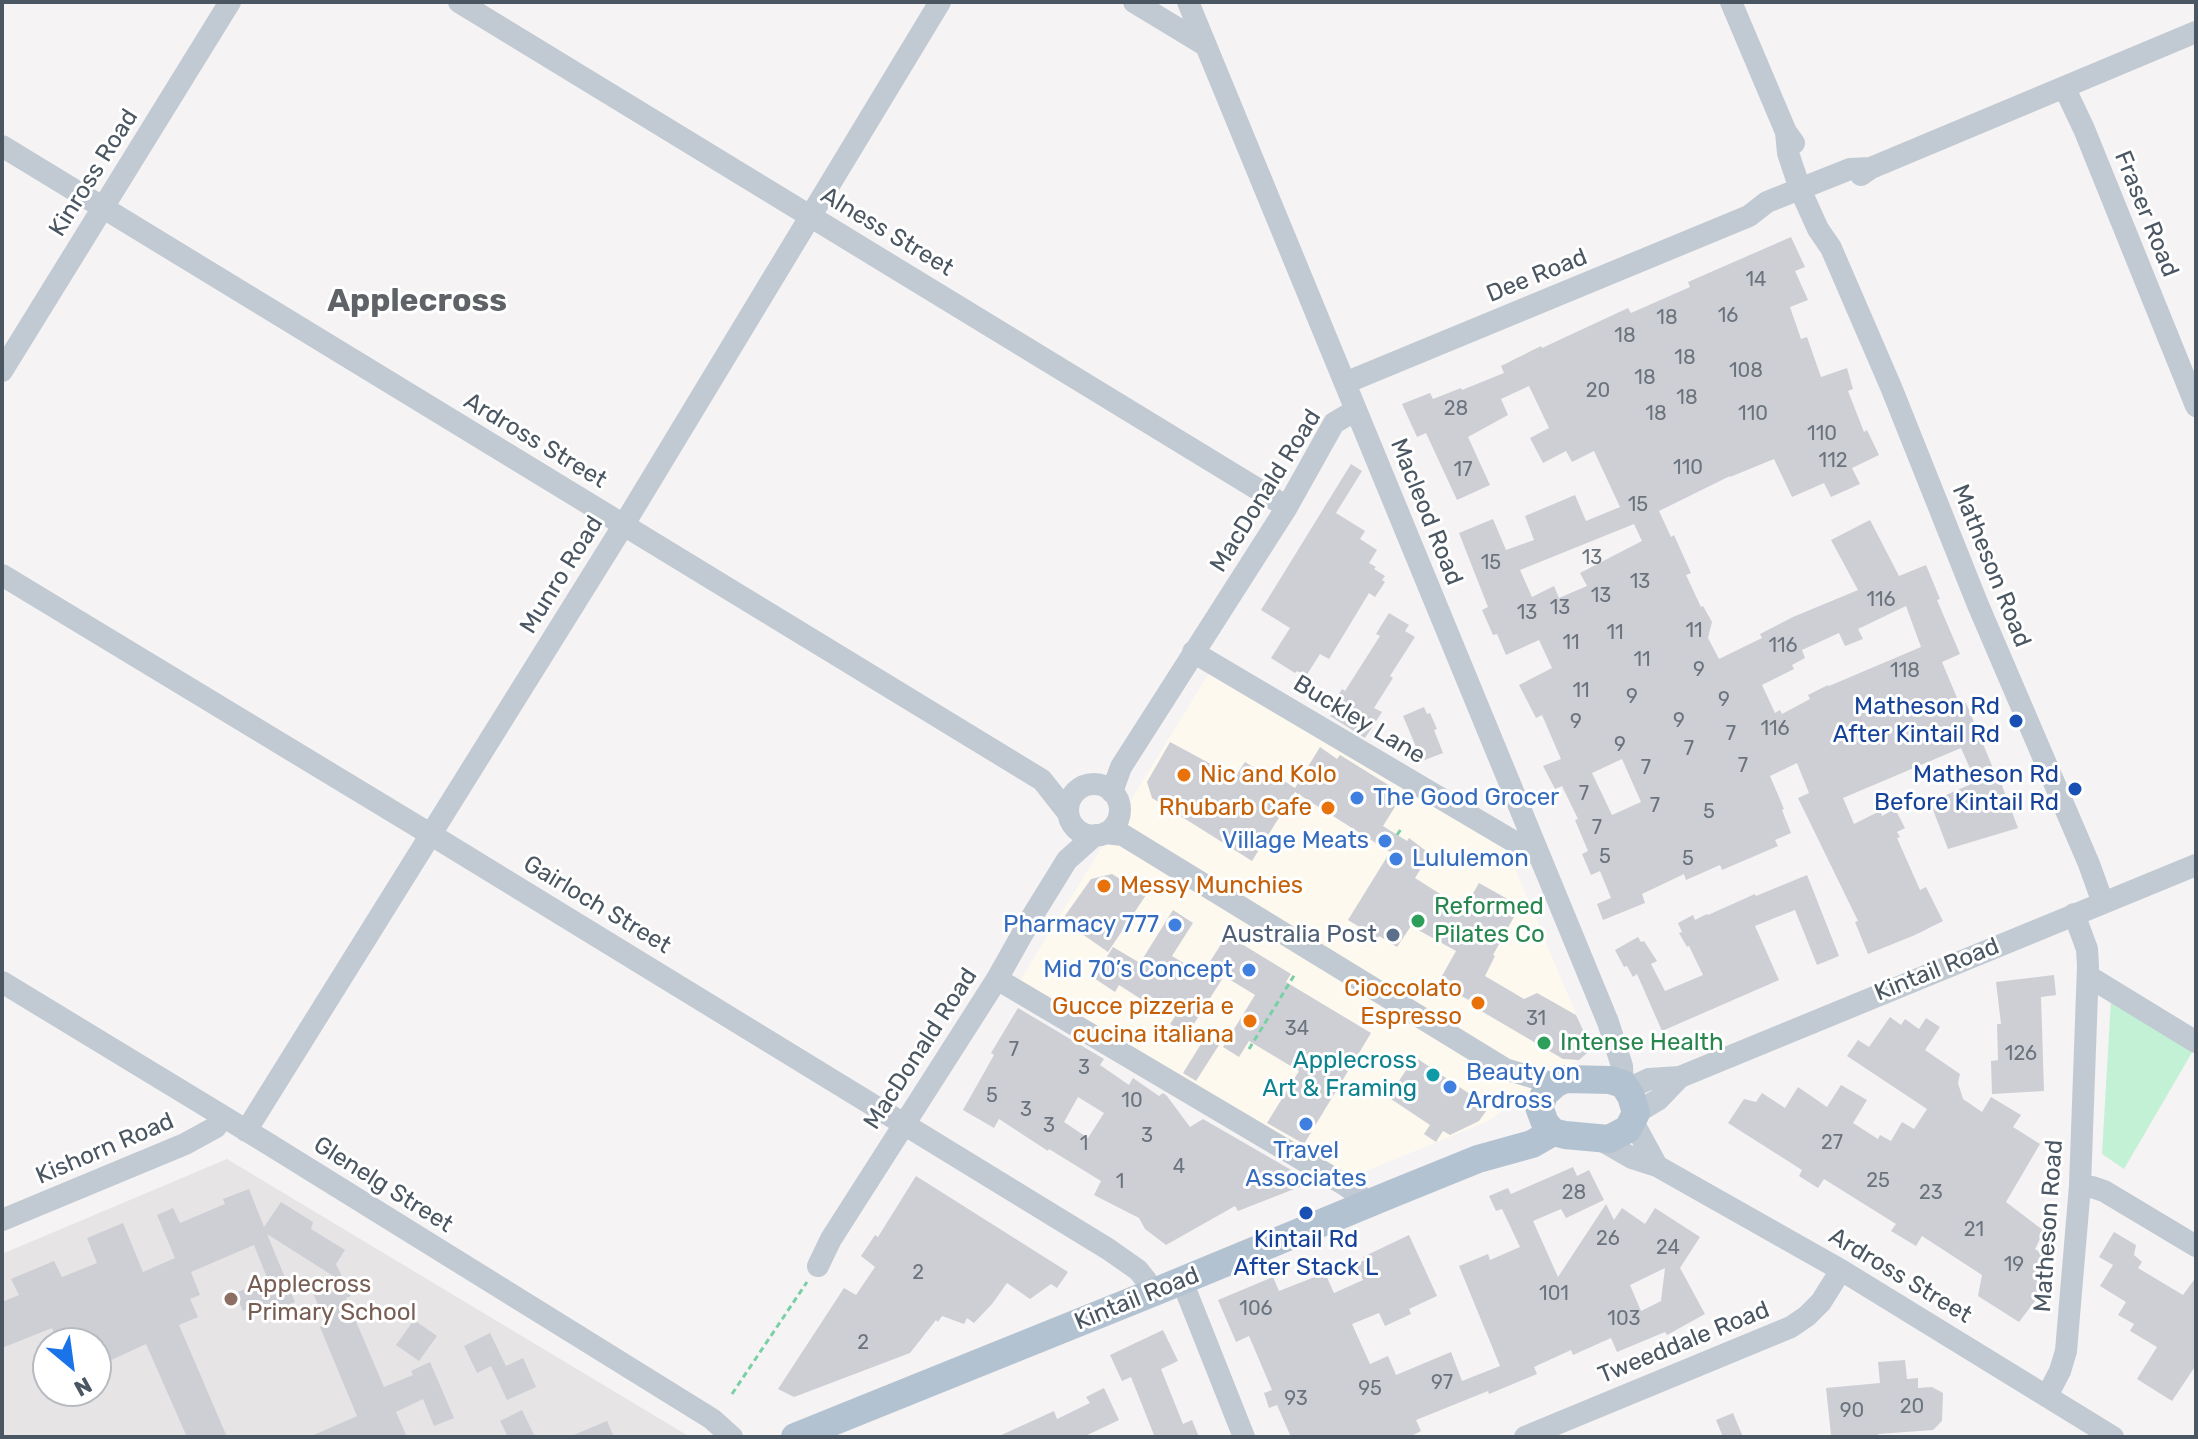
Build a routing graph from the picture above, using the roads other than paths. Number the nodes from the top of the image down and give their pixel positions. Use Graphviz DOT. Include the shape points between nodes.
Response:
graph roads {
  1 [pos="230,2"];
  2 [pos="459,2"];
  3 [pos="940,2"];
  4 [pos="1134,2"];
  5 [pos="1188,2"];
  6 [pos="1731,2"];
  7 [pos="2196,32"];
  8 [pos="1205,45"];
  9 [pos="2064,87"];
  10 [pos="2,146"];
  11 [pos="1809,193"];
  12 [pos="103,208"];
  13 [pos="811,217"];
  14 [pos="2,371"];
  15 [pos="1345,383"];
  16 [pos="2196,406"];
  17 [pos="1356,410"];
  18 [pos="1287,507"];
  19 [pos="623,526"];
  20 [pos="2,575"];
  21 [pos="1193,652"];
  22 [pos="1042,780"];
  23 [pos="1099,787"];
  24 [pos="1070,818"];
  25 [pos="1110,830"];
  26 [pos="430,834"];
  27 [pos="1540,857"];
  28 [pos="1067,860"];
  29 [pos="2196,865"];
  30 [pos="2103,903"];
  31 [pos="2074,914"];
  32 [pos="2088,976"];
  33 [pos="997,979"];
  34 [pos="2,982"];
  35 [pos="2196,1042"];
  36 [pos="1623,1097"];
  37 [pos="1547,1109"];
  38 [pos="222,1116"];
  39 [pos="904,1124"];
  40 [pos="246,1131"];
  41 [pos="1599,1139"];
  42 [pos="1657,1166"];
  43 [pos="2080,1186"];
  44 [pos="1370,1203"];
  45 [pos="2,1220"];
  46 [pos="2196,1246"];
  47 [pos="818,1266"];
  48 [pos="1841,1270"];
  49 [pos="1182,1281"];
  50 [pos="1152,1293"];
  51 [pos="2047,1396"];
  52 [pos="732,1437"];
  53 [pos="795,1437"];
  54 [pos="1244,1437"];
  55 [pos="1525,1437"];
  56 [pos="2113,1437"];
  1 -- 12 [label="street, Kinross Road"];
  2 -- 13 [label="street, Alness Street"];
  3 -- 13 [label="street, Munro Road"];
  4 -- 8 [label="street"];
  5 -- 8 [label="street, Macleod Road"];
  6 -- 11 [label="street, Matheson Road" via="1798,149"];
  7 -- 9 [label="street, Dee Road"];
  8 -- 15 [label="street, Macleod Road"];
  9 -- 11 [label="street, Dee Road" via="1871,168 1850,169"];
  9 -- 16 [label="street, Fraser Road"];
  10 -- 12 [label="street, Ardross Street"];
  11 -- 15 [label="street, Dee Road" via="1767,202 1749,216"];
  11 -- 30 [label="street, Matheson Road" via="1818,229 1891,387"];
  12 -- 14 [label="street, Kinross Road"];
  12 -- 19 [label="street, Ardross Street"];
  13 -- 18 [label="street, Alness Street"];
  13 -- 19 [label="street, Munro Road"];
  15 -- 17 [label="street, Macleod Road"];
  17 -- 18 [label="street, MacDonald Road" via="1334,423"];
  17 -- 27 [label="street, Macleod Road"];
  18 -- 21 [label="street, MacDonald Road"];
  19 -- 22 [label="street, Ardross Street"];
  19 -- 26 [label="street, Munro Road"];
  20 -- 26 [label="street, Gairloch Street"];
  21 -- 23 [label="street, MacDonald Road" via="1121,767"];
  21 -- 27 [label="street, Buckley Lane"];
  22 -- 23 [label="street, Ardross Street"];
  22 -- 24 [label="street, Ardross Street"];
  23 -- 24 [label="street" via="1082,786 1073,795"];
  23 -- 25 [label="street" via="1120,808"];
  24 -- 25 [label="street" via="1082,833"];
  24 -- 28 [label="street, MacDonald Road"];
  25 -- 28 [label="street, MacDonald Road"];
  25 -- 37 [label="street" via="1511,1070"];
  26 -- 39 [label="street, Gairloch Street"];
  26 -- 40 [label="street, Munro Road"];
  27 -- 36 [label="street, Macleod Road" via="1608,1022"];
  28 -- 33 [label="street, MacDonald Road"];
  29 -- 30 [label="street, Kintail Road"];
  30 -- 31 [label="street, Kintail Road"];
  31 -- 32 [label="street, Matheson Road" via="2087,949"];
  31 -- 36 [label="street, Kintail Road" via="1680,1077 1659,1099"];
  32 -- 35 [label="street"];
  32 -- 43 [label="street, Matheson Road"];
  33 -- 39 [label="street, MacDonald Road"];
  33 -- 44 [label="street"];
  34 -- 38 [label="street, Glenelg Street"];
  36 -- 37 [label="main road" via="1565,1079"];
  36 -- 41 [label="main road" via="1628,1129"];
  36 -- 42 [label="street"];
  37 -- 41 [label="main road" via="1565,1135"];
  37 -- 44 [label="main road, Kintail Road" via="1478,1159"];
  38 -- 40 [label="street, Glenelg Street"];
  38 -- 45 [label="street, Kishorn Road" via="216,1127 185,1144"];
  39 -- 47 [label="street, MacDonald Road"];
  39 -- 50 [label="street, Gairloch Street" via="1108,1249 1138,1270"];
  40 -- 52 [label="street, Glenelg Street" via="712,1419"];
  41 -- 42 [label="street, Ardross Street"];
  42 -- 48 [label="street, Ardross Street"];
  43 -- 46 [label="street" via="2104,1191"];
  43 -- 51 [label="street, Matheson Road" via="2066,1351"];
  44 -- 49 [label="main road, Kintail Road"];
  48 -- 51 [label="street, Ardross Street"];
  48 -- 55 [label="street, Tweeddale Road" via="1821,1302 1791,1327"];
  49 -- 50 [label="main road, Kintail Road"];
  49 -- 54 [label="street"];
  50 -- 53 [label="main road, Kintail Road"];
  51 -- 56 [label="street, Ardross Street"];
}
